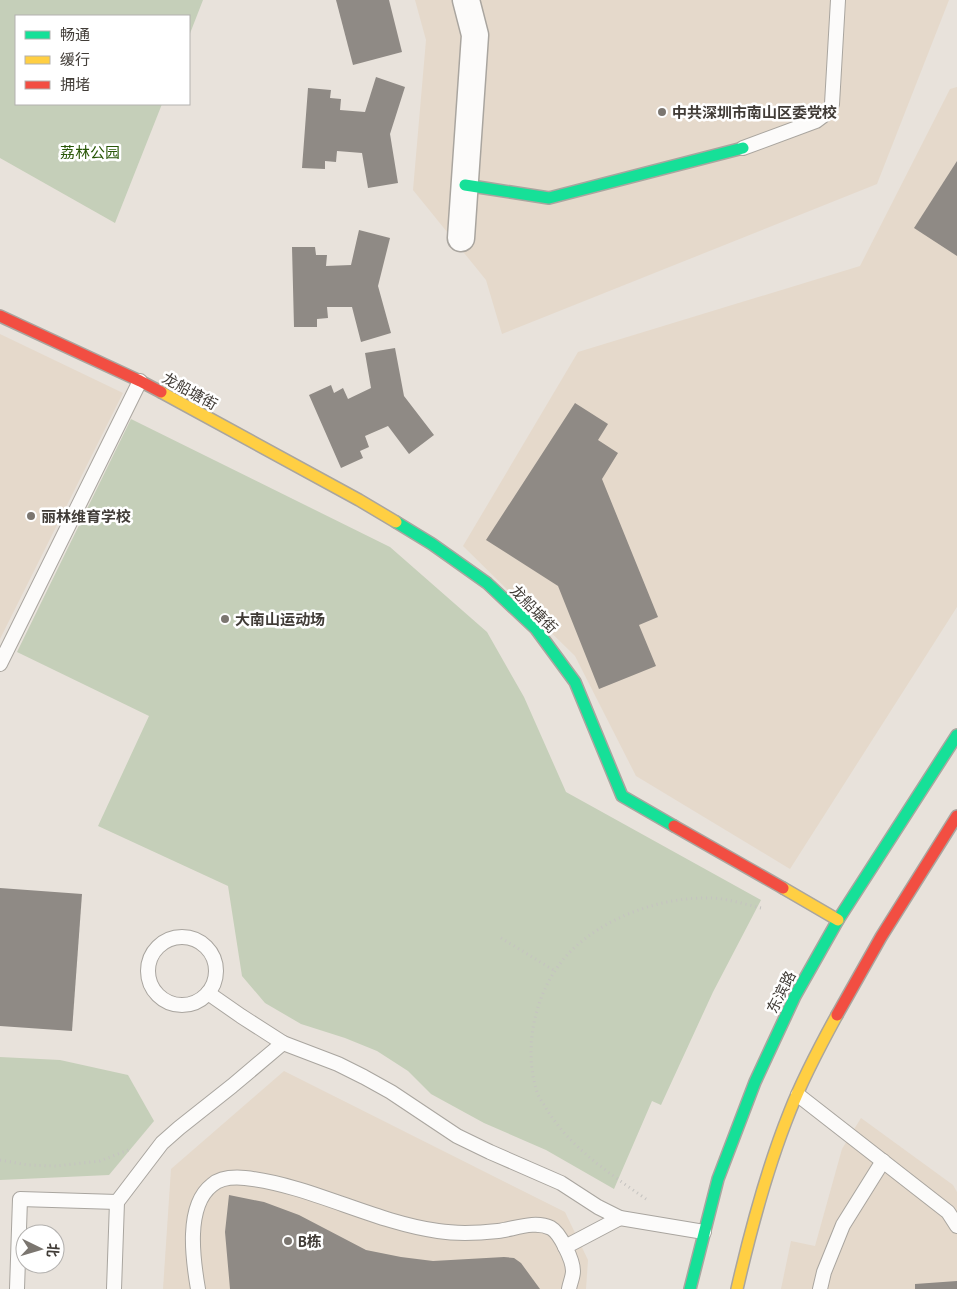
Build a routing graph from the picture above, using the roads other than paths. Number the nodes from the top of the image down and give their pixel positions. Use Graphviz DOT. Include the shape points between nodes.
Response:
graph roads {
  1 [pos="466,0"];
  2 [pos="838,0"];
  3 [pos="744,148"];
  4 [pos="465,185"];
  5 [pos="461,238"];
  6 [pos="0,316"];
  7 [pos="140,381"];
  8 [pos="0,664"];
  9 [pos="957,735"];
  10 [pos="957,816"];
  11 [pos="838,920"];
  12 [pos="208,993"];
  13 [pos="283,1043"];
  14 [pos="798,1095"];
  15 [pos="883,1162"];
  16 [pos="117,1202"];
  17 [pos="620,1218"];
  18 [pos="957,1226"];
  19 [pos="704,1232"];
  20 [pos="565,1247"];
  21 [pos="17,1289"];
  22 [pos="114,1289"];
  23 [pos="198,1289"];
  24 [pos="569,1289"];
  25 [pos="690,1289"];
  26 [pos="737,1289"];
  27 [pos="820,1289"];
  1 -- 4 [label="street" via="475,35"];
  2 -- 3 [label="lane" via="832,104 828,112 816,121"];
  3 -- 4 [label="street" via="549,198"];
  4 -- 5 [label="street"];
  6 -- 7 [label="street, 龙船塘街"];
  7 -- 8 [label="lane"];
  7 -- 11 [label="street, 龙船塘街" via="359,500 432,544 487,583 536,629 575,682 622,796"];
  9 -- 11 [label="street, 东滨路"];
  10 -- 14 [label="street" via="882,933 832,1023"];
  11 -- 19 [label="street, 东滨路" via="795,996 755,1082 718,1179"];
  12 -- 12 [label="lane" via="216,972 214,960 201,942 191,937 174,938 158,945 148,965 151,986 158,995 178,1005 200,1000"];
  12 -- 13 [label="lane"];
  13 -- 16 [label="lane" via="162,1143"];
  13 -- 17 [label="lane" via="364,1077 457,1136 561,1183"];
  14 -- 15 [label="lane"];
  14 -- 26 [label="street" via="761,1194"];
  15 -- 18 [label="lane" via="948,1212"];
  15 -- 27 [label="lane" via="843,1226"];
  16 -- 21 [label="lane" via="20,1199"];
  16 -- 22 [label="lane"];
  17 -- 19 [label="lane"];
  17 -- 20 [label="lane"];
  19 -- 25 [label="street, 东滨路"];
  20 -- 23 [label="lane" via="557,1233 545,1226 469,1233 438,1231 268,1182 227,1179 213,1184 203,1194 194,1220 193,1259"];
  20 -- 24 [label="lane" via="573,1271"];
}
